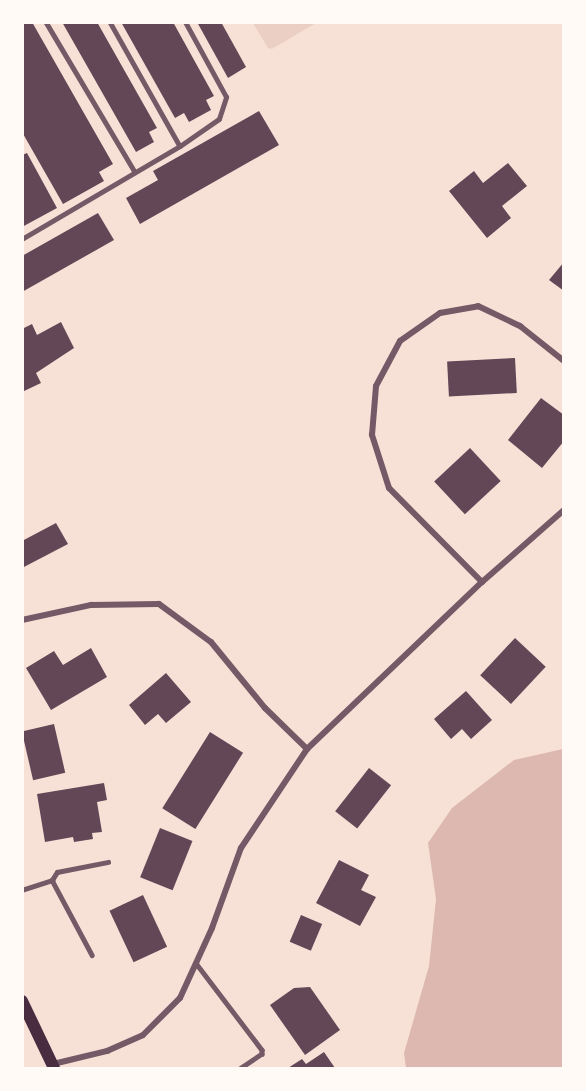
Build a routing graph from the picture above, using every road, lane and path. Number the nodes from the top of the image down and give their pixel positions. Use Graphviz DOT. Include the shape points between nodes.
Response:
graph roads {
  1 [pos="46,22"];
  2 [pos="110,22"];
  3 [pos="184,22"];
  4 [pos="180,146"];
  5 [pos="135,172"];
  6 [pos="22,239"];
  7 [pos="564,361"];
  8 [pos="564,510"];
  9 [pos="482,582"];
  10 [pos="22,620"];
  11 [pos="307,749"];
  12 [pos="108,862"];
  13 [pos="52,880"];
  14 [pos="22,891"];
  15 [pos="92,955"];
  16 [pos="196,963"];
  17 [pos="22,1001"];
  18 [pos="53,1066"];
  19 [pos="241,1068"];
  1 -- 5 [label="lane"];
  2 -- 4 [label="lane"];
  3 -- 4 [label="lane" via="226,97 219,119"];
  4 -- 5 [label="lane"];
  5 -- 6 [label="lane"];
  7 -- 9 [label="street" via="520,326 478,306 440,313 400,341 376,386 372,435 389,488"];
  8 -- 9 [label="street"];
  9 -- 11 [label="street"];
  10 -- 11 [label="street" via="91,605 159,604 211,642 265,708"];
  11 -- 16 [label="street" via="242,848"];
  12 -- 13 [label="lane" via="57,872"];
  13 -- 14 [label="lane"];
  13 -- 15 [label="lane"];
  16 -- 18 [label="street" via="180,998 143,1035 107,1051"];
  16 -- 19 [label="lane" via="262,1050 262,1054"];
  17 -- 18 [label="main road"];
}
